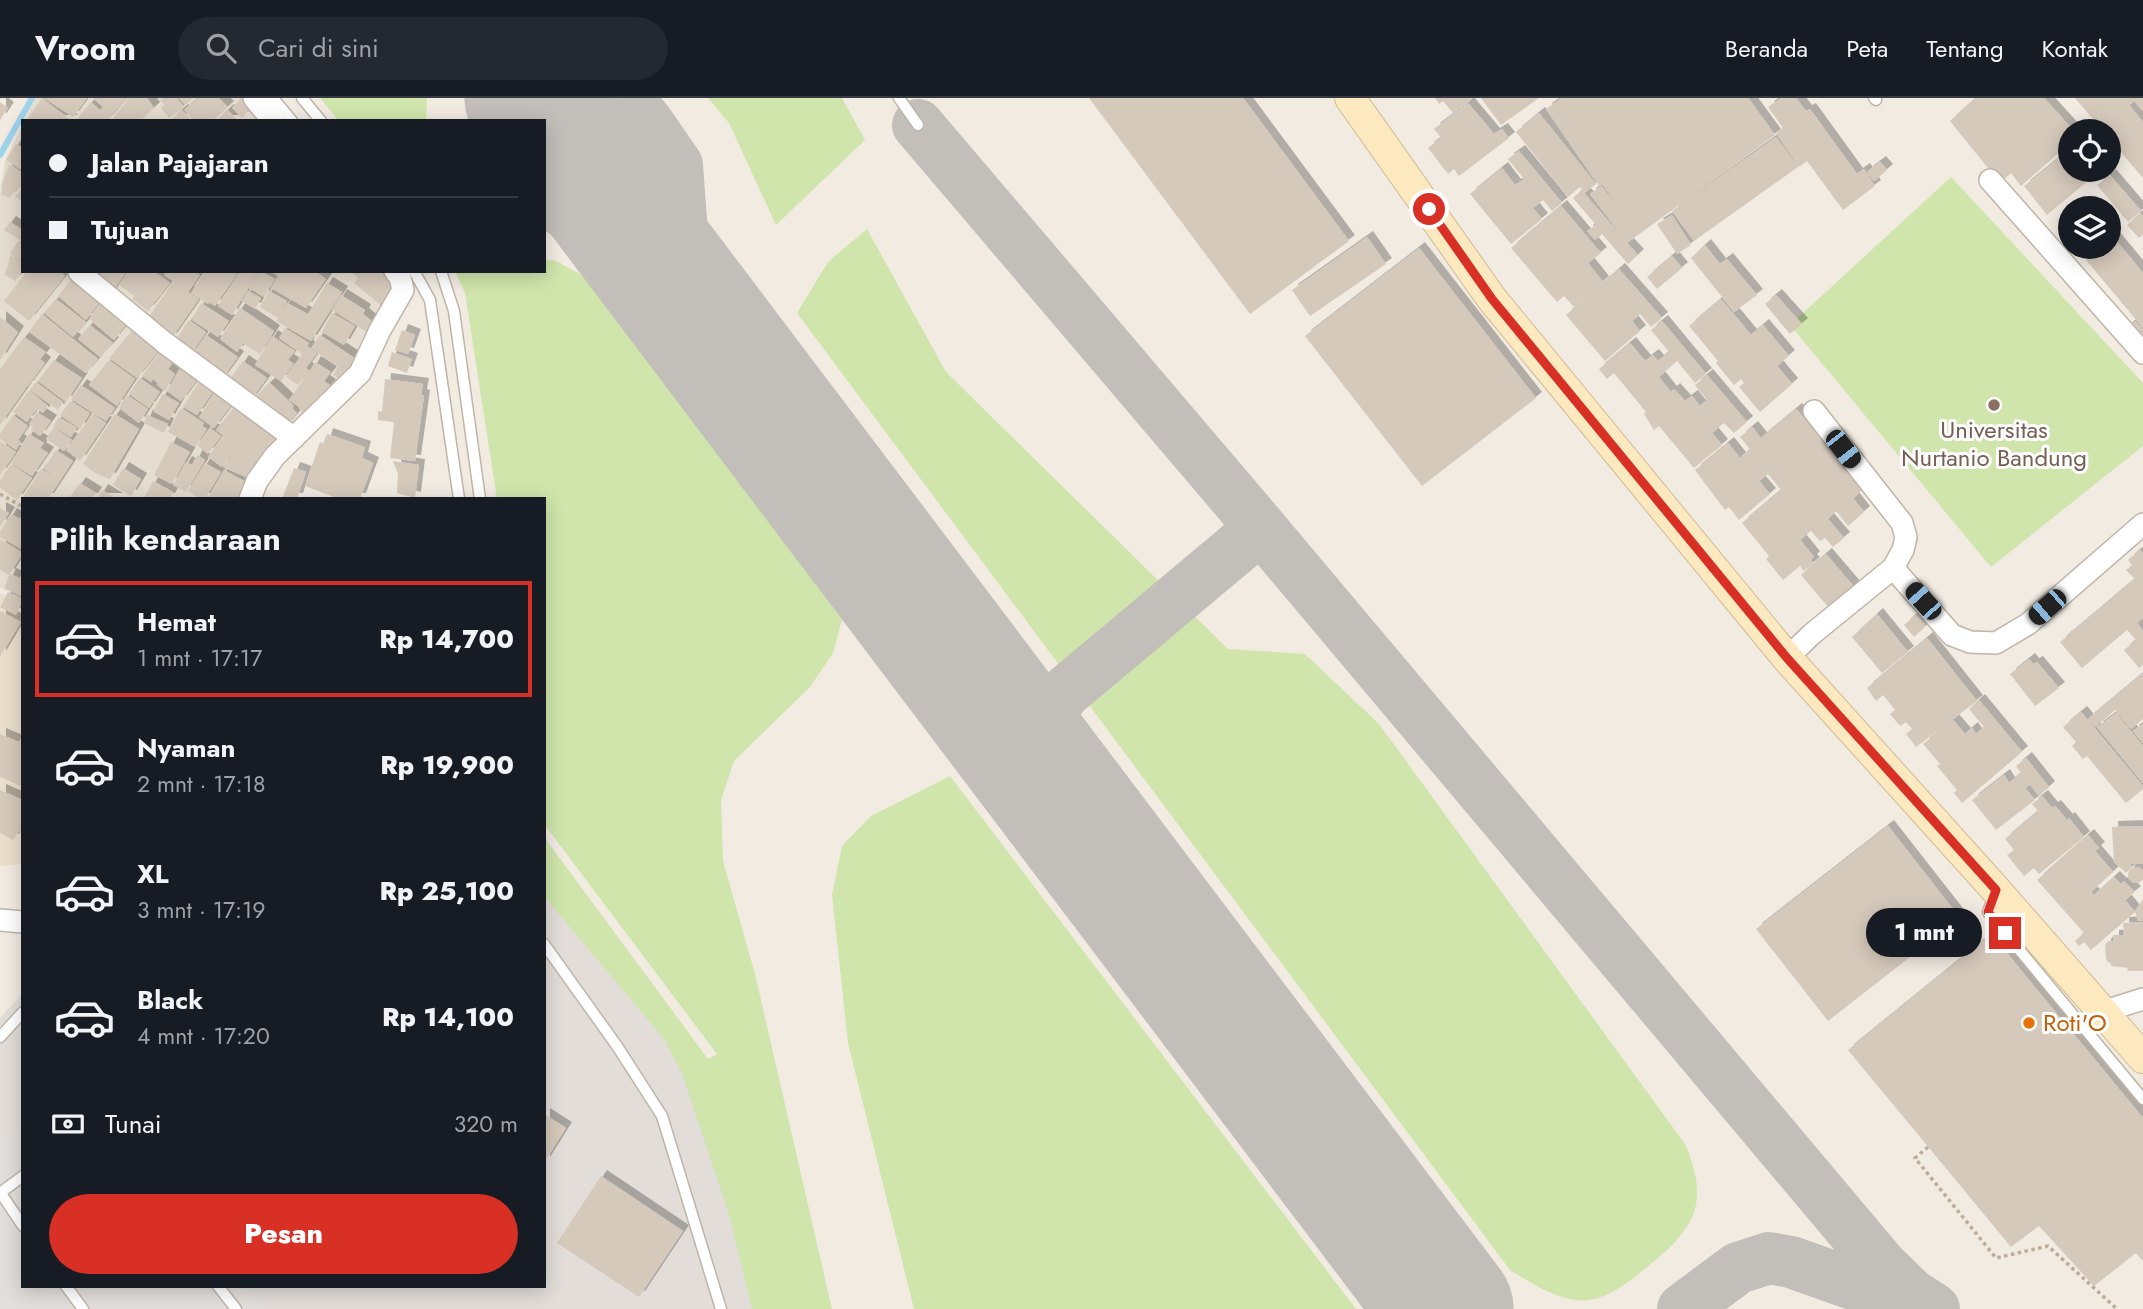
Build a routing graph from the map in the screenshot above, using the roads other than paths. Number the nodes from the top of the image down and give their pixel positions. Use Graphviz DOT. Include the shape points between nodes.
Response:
graph roads {
  1 [pos="254,98"];
  2 [pos="273,98"];
  3 [pos="302,98"];
  4 [pos="899,98"];
  5 [pos="1350,98"];
  6 [pos="270,119"];
  7 [pos="290,119"];
  8 [pos="319,119"];
  9 [pos="918,125"];
  10 [pos="1990,180"];
  11 [pos="80,273"];
  12 [pos="397,273"];
  13 [pos="415,273"];
  14 [pos="442,273"];
  15 [pos="2143,353"];
  16 [pos="1814,411"];
  17 [pos="293,438"];
  18 [pos="251,497"];
  19 [pos="459,497"];
  20 [pos="480,497"];
  21 [pos="2143,524"];
  22 [pos="1893,568"];
  23 [pos="1787,658"];
  24 [pos="1996,890"];
  25 [pos="0,920"];
  26 [pos="21,922"];
  27 [pos="546,947"];
  28 [pos="2143,999"];
  29 [pos="2102,1012"];
  30 [pos="21,1014"];
  31 [pos="0,1037"];
  32 [pos="2143,1058"];
  33 [pos="2143,1099"];
  34 [pos="21,1177"];
  35 [pos="0,1193"];
  36 [pos="21,1223"];
  37 [pos="67,1288"];
  38 [pos="220,1288"];
  39 [pos="83,1309"];
  40 [pos="236,1309"];
  41 [pos="721,1309"];
  1 -- 6 [label="street"];
  2 -- 7 [label="lane"];
  3 -- 8 [label="lane"];
  4 -- 9 [label="lane"];
  5 -- 23 [label="main road" via="1492,299"];
  10 -- 15 [label="street"];
  11 -- 17 [label="street"];
  12 -- 17 [label="street" via="403,290 360,373"];
  13 -- 19 [label="lane" via="430,300"];
  14 -- 20 [label="lane" via="454,311"];
  16 -- 22 [label="street" via="1902,523 1906,537"];
  17 -- 18 [label="street" via="269,464"];
  21 -- 22 [label="street" via="2028,624 1996,643 1969,642 1952,635"];
  22 -- 23 [label="street"];
  23 -- 24 [label="main road"];
  24 -- 29 [label="main road"];
  24 -- 33 [label="lane" via="1988,912"];
  25 -- 26 [label="street"];
  27 -- 41 [label="lane" via="662,1116"];
  28 -- 29 [label="street"];
  29 -- 32 [label="main road"];
  30 -- 31 [label="lane"];
  34 -- 35 [label="lane"];
  35 -- 36 [label="lane"];
  37 -- 39 [label="lane"];
  38 -- 40 [label="lane"];
}
